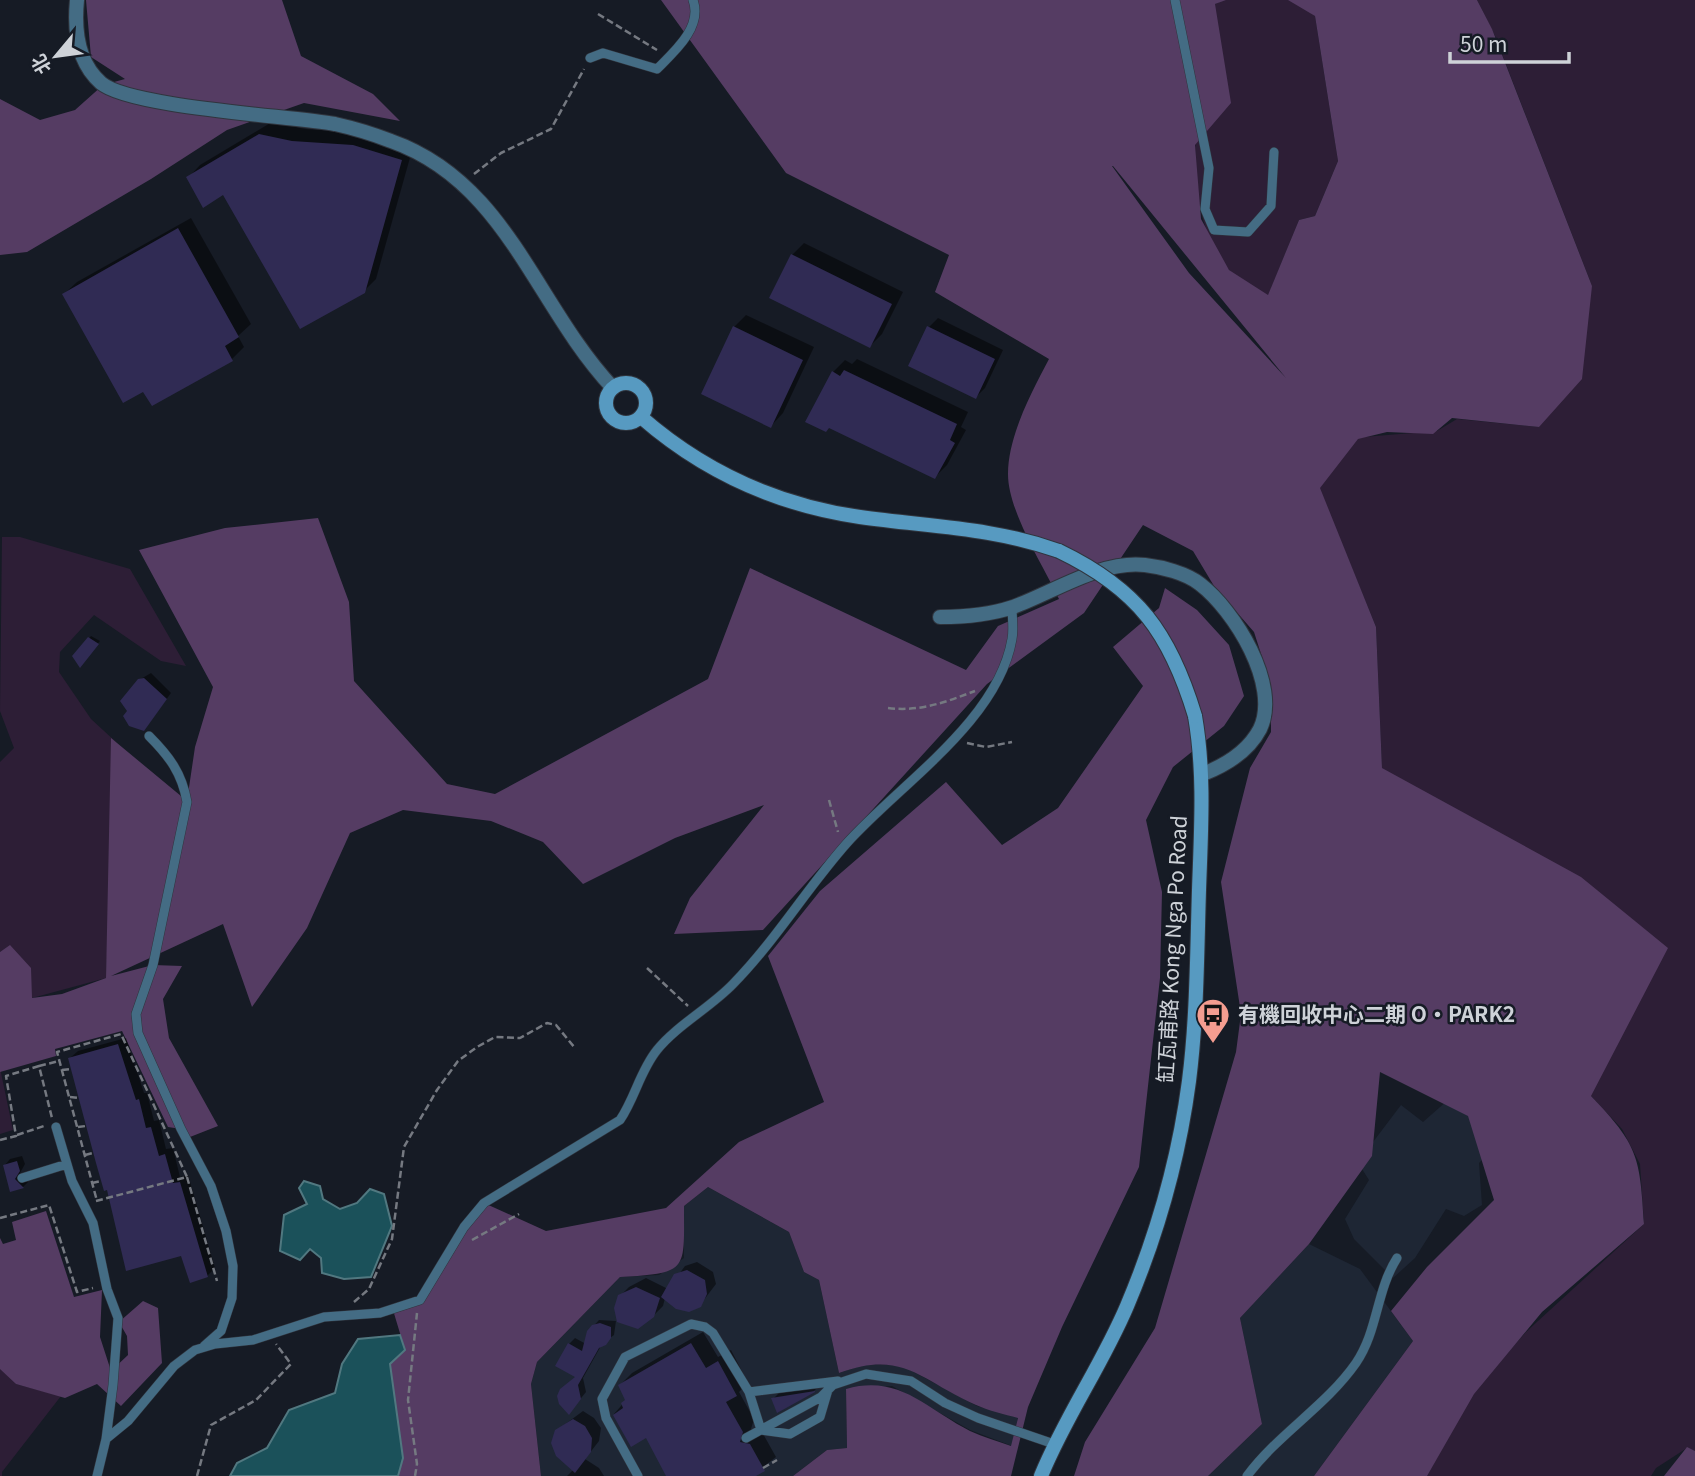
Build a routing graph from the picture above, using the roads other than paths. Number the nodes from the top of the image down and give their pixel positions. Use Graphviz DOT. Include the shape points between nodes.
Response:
graph roads {
  1 [pos="77,0"];
  2 [pos="693,0"];
  3 [pos="1175,0"];
  4 [pos="590,58"];
  5 [pos="1274,152"];
  6 [pos="612,388"];
  7 [pos="641,417"];
  8 [pos="1012,607"];
  9 [pos="940,617"];
  10 [pos="149,736"];
  11 [pos="1202,774"];
  12 [pos="56,1127"];
  13 [pos="67,1164"];
  14 [pos="22,1178"];
  15 [pos="1397,1258"];
  16 [pos="202,1347"];
  17 [pos="843,1380"];
  18 [pos="828,1390"];
  19 [pos="749,1392"];
  20 [pos="761,1430"];
  21 [pos="746,1438"];
  22 [pos="106,1439"];
  23 [pos="1054,1444"];
  24 [pos="97,1476"];
  25 [pos="638,1476"];
  26 [pos="1041,1476"];
  27 [pos="1247,1476"];
  1 -- 6 [label="street" via="79,47 86,68 103,85 135,97 337,125 393,141 450,171 486,206 575,343"];
  2 -- 4 [label="lane" via="691,29 657,69 603,53"];
  3 -- 5 [label="lane" via="1209,168 1205,209 1214,230 1248,232 1271,206"];
  6 -- 7 [label="street" via="627,383 638,387 646,404"];
  6 -- 7 [label="street" via="606,402 613,419 625,424"];
  7 -- 11 [label="street, 缸瓦甫路 Kong Nga Po Road, bridge" via="673,445 713,469 783,500 853,516 1007,534 1059,551 1115,583 1153,621 1183,676 1195,716"];
  8 -- 9 [label="street"];
  8 -- 11 [label="street" via="1131,564 1199,582 1243,632 1261,684 1264,712 1247,747 1231,761"];
  8 -- 16 [label="lane" via="1012,638 998,682 983,705 847,843 732,986 657,1049 620,1120 484,1203 420,1300 380,1313 327,1317 270,1335"];
  10 -- 16 [label="lane" via="177,768 187,802 153,965 136,1014 138,1033 211,1186 233,1266 232,1298 220,1331"];
  11 -- 23 [label="street, 缸瓦甫路 Kong Nga Po Road" via="1195,1010 1189,1083 1177,1144 1160,1216 1126,1307"];
  12 -- 13 [label="lane"];
  13 -- 14 [label="lane"];
  13 -- 22 [label="lane" via="93,1223 118,1318"];
  15 -- 27 [label="lane" via="1387,1274 1368,1345 1355,1365"];
  16 -- 22 [label="lane" via="174,1366 128,1421"];
  17 -- 18 [label="lane"];
  17 -- 19 [label="lane"];
  17 -- 23 [label="lane" via="866,1374 911,1381 978,1418"];
  18 -- 20 [label="lane"];
  18 -- 20 [label="lane" via="820,1418 790,1434"];
  19 -- 20 [label="lane"];
  19 -- 25 [label="lane" via="705,1327 691,1324 678,1328 625,1357 602,1405"];
  20 -- 21 [label="lane"];
  22 -- 24 [label="lane"];
  23 -- 26 [label="street, 缸瓦甫路 Kong Nga Po Road"];
}
